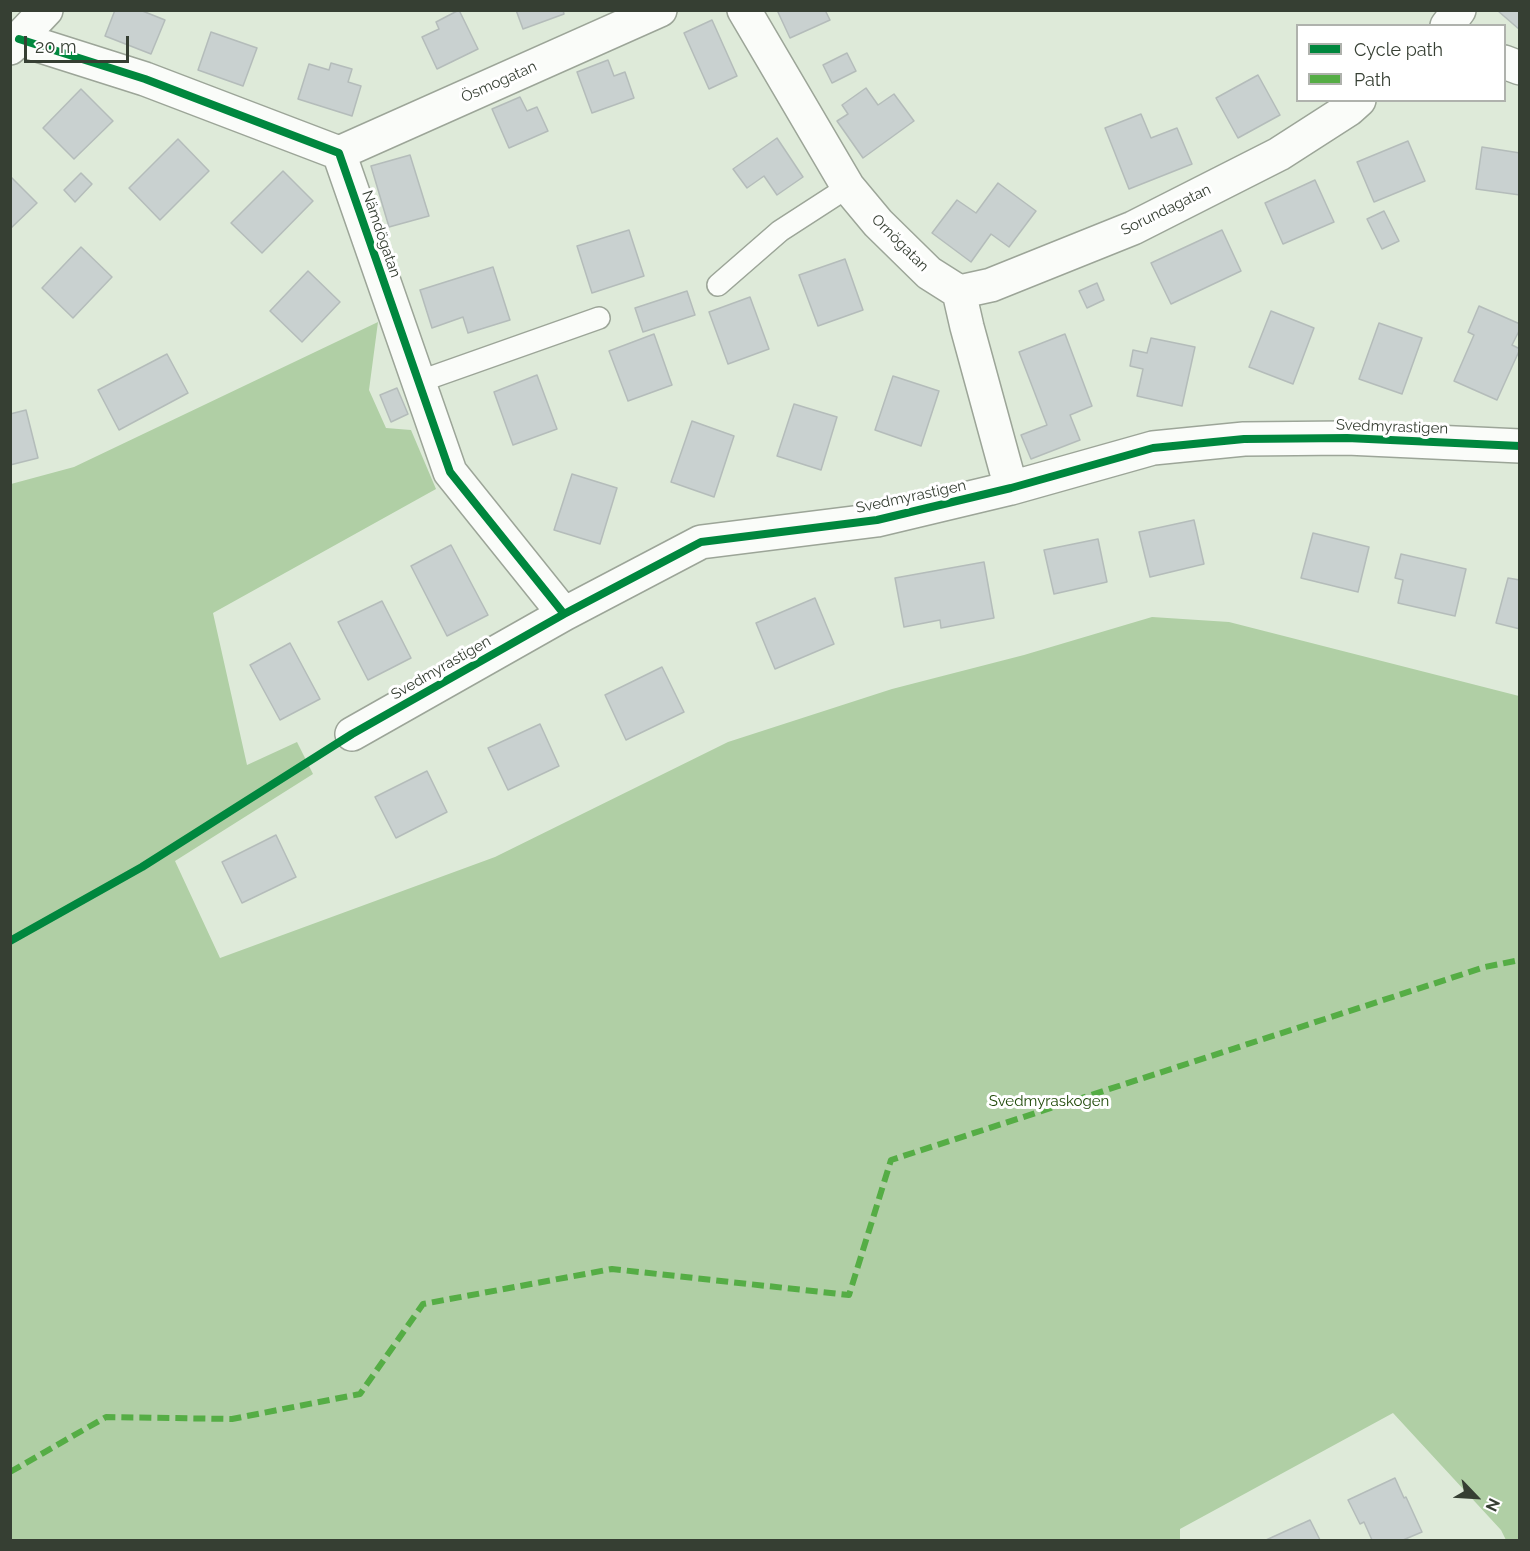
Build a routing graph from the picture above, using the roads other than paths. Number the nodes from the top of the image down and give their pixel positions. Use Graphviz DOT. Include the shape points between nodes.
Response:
graph roads {
  1 [pos="46,10"];
  2 [pos="660,10"];
  3 [pos="744,10"];
  4 [pos="1460,10"];
  5 [pos="1449,24"];
  6 [pos="15,43"];
  7 [pos="1356,102"];
  8 [pos="339,153"];
  9 [pos="848,187"];
  10 [pos="718,285"];
  11 [pos="959,292"];
  12 [pos="599,318"];
  13 [pos="418,382"];
  14 [pos="1520,446"];
  15 [pos="1011,488"];
  16 [pos="564,614"];
  17 [pos="352,734"];
  1 -- 6 [label="street"];
  2 -- 8 [label="street, Ösmogatan"];
  3 -- 9 [label="street, Ornögatan"];
  4 -- 5 [label="street"];
  6 -- 8 [label="street" via="145,79"];
  7 -- 11 [label="street, Sorundagatan" via="1279,154 1133,228 991,285"];
  8 -- 13 [label="street, Nämdögatan"];
  9 -- 10 [label="lane" via="780,231"];
  9 -- 11 [label="street, Ornögatan" via="929,273"];
  11 -- 15 [label="street"];
  12 -- 13 [label="lane"];
  13 -- 16 [label="street, Nämdögatan" via="450,472"];
  14 -- 15 [label="street, Svedmyrastigen" via="1347,438 1244,439 1153,448"];
  15 -- 16 [label="street, Svedmyrastigen" via="878,520 701,542"];
  16 -- 17 [label="street, Svedmyrastigen"];
}
